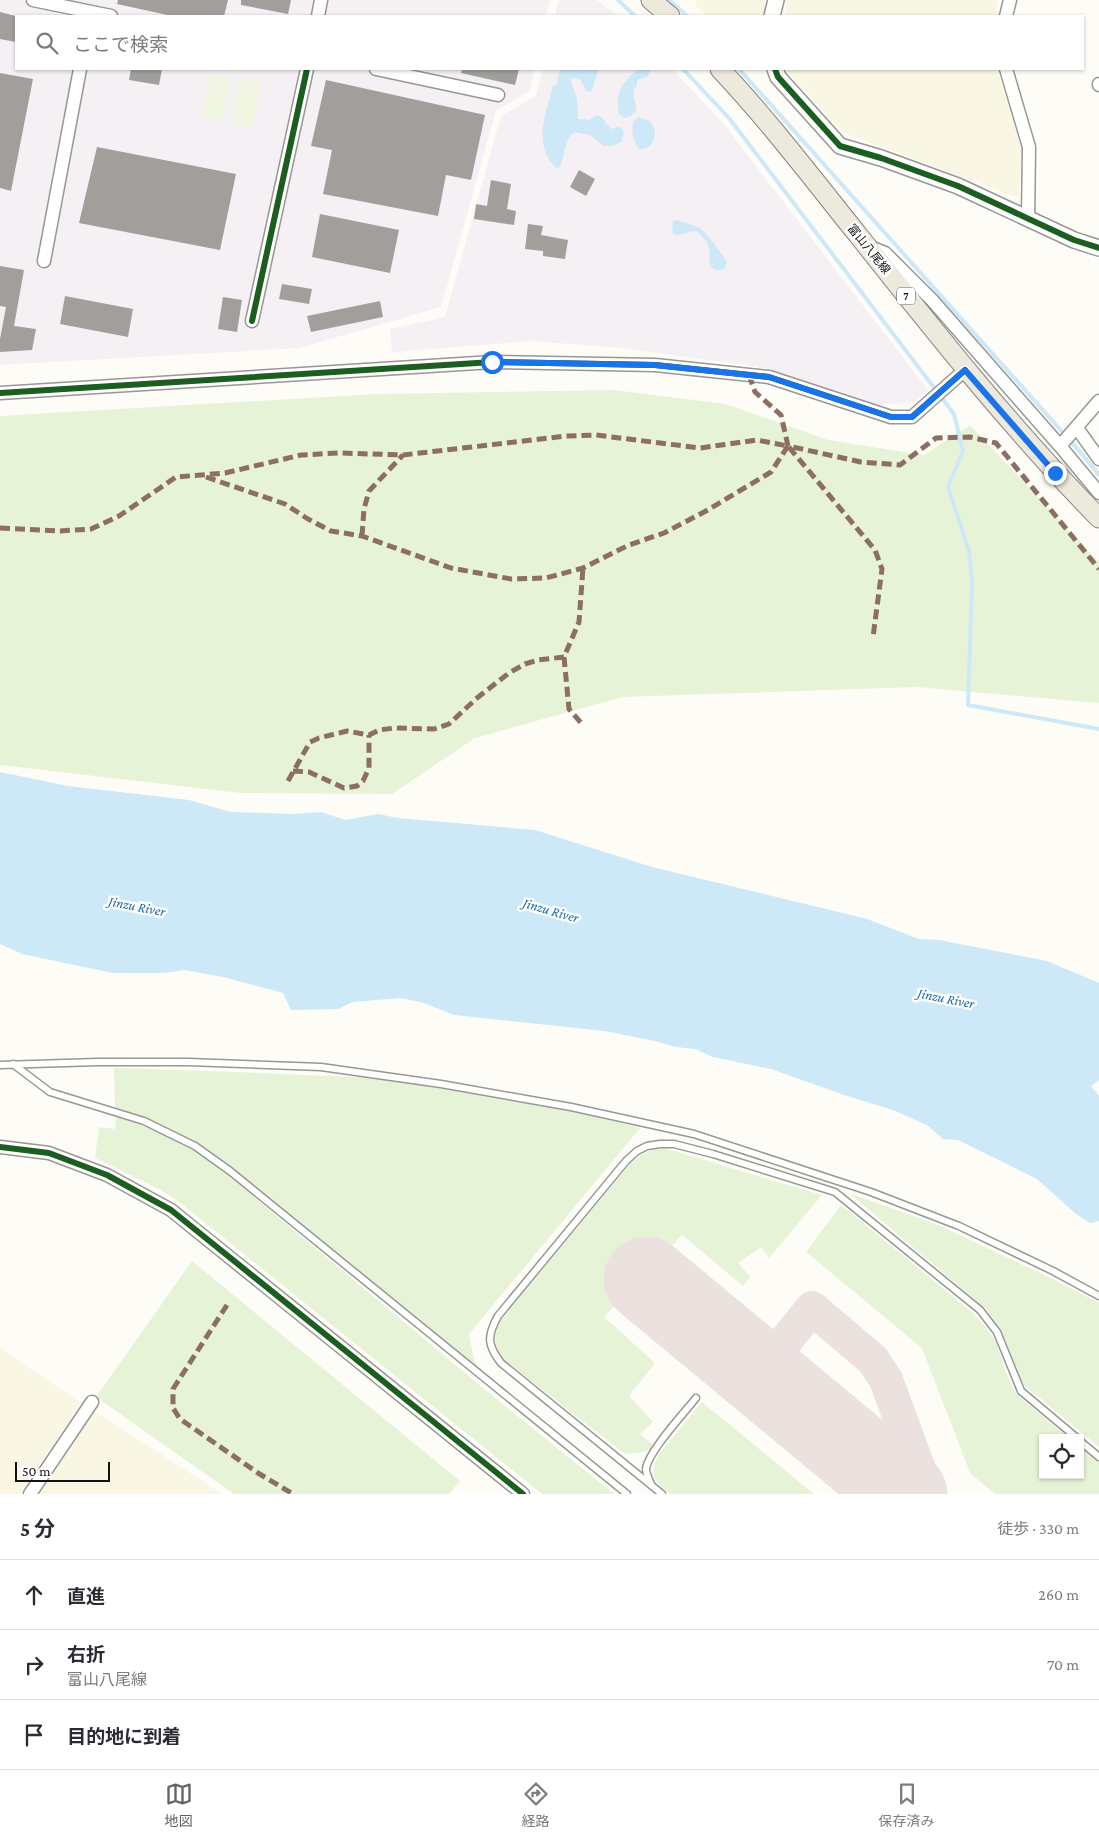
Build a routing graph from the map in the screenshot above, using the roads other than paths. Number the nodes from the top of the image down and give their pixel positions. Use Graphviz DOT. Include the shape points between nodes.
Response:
graph roads {
  1 [pos="33,0"];
  2 [pos="321,0"];
  3 [pos="650,0"];
  4 [pos="776,0"];
  5 [pos="1010,0"];
  6 [pos="91,10"];
  7 [pos="108,15"];
  8 [pos="318,15"];
  9 [pos="669,15"];
  10 [pos="772,15"];
  11 [pos="1006,15"];
  12 [pos="80,70"];
  13 [pos="307,70"];
  14 [pos="381,70"];
  15 [pos="721,70"];
  16 [pos="775,70"];
  17 [pos="1006,70"];
  18 [pos="498,96"];
  19 [pos="1028,220"];
  20 [pos="865,245"];
  21 [pos="1099,248"];
  22 [pos="44,261"];
  23 [pos="252,321"];
  24 [pos="965,370"];
  25 [pos="0,393"];
  26 [pos="1099,401"];
  27 [pos="1068,437"];
  28 [pos="1099,459"];
  29 [pos="1099,493"];
  30 [pos="1099,518"];
  31 [pos="0,1064"];
  32 [pos="13,1064"];
  33 [pos="0,1147"];
  34 [pos="1099,1296"];
  35 [pos="696,1398"];
  36 [pos="92,1402"];
  37 [pos="1071,1434"];
  38 [pos="1084,1444"];
  39 [pos="1099,1457"];
  40 [pos="652,1486"];
  41 [pos="30,1494"];
  42 [pos="522,1494"];
  43 [pos="627,1494"];
  44 [pos="662,1494"];
  1 -- 6 [label="street"];
  2 -- 8 [label="street"];
  3 -- 9 [label="main road"];
  4 -- 10 [label="street"];
  5 -- 11 [label="street"];
  6 -- 7 [label="street"];
  12 -- 22 [label="street"];
  13 -- 23 [label="street"];
  14 -- 18 [label="street"];
  15 -- 20 [label="main road, 富山八尾線 / 7"];
  16 -- 19 [label="street" via="778,77 840,146 958,186"];
  17 -- 19 [label="street" via="1029,147"];
  19 -- 21 [label="street"];
  20 -- 24 [label="main road, 富山八尾線 / 7"];
  20 -- 27 [label="street" via="885,254"];
  24 -- 25 [label="street" via="912,417 891,417 769,377 655,365 492,362"];
  24 -- 30 [label="main road, 富山八尾線 / 7"];
  26 -- 27 [label="street"];
  27 -- 28 [label="street"];
  27 -- 29 [label="street"];
  31 -- 32 [label="lane"];
  32 -- 34 [label="lane" via="179,1062 321,1067 571,1107 694,1134 871,1192 959,1226"];
  32 -- 43 [label="lane" via="50,1092 144,1121 195,1146"];
  33 -- 42 [label="street" via="49,1153 107,1175 171,1210"];
  35 -- 40 [label="lane" via="652,1453 646,1468"];
  36 -- 41 [label="street"];
  37 -- 40 [label="lane" via="1021,1391 997,1332 980,1310 835,1192 713,1154 674,1144 660,1144 647,1146 626,1161 498,1316 490,1337 492,1351 501,1363"];
  38 -- 39 [label="lane"];
  40 -- 44 [label="lane"];
}
